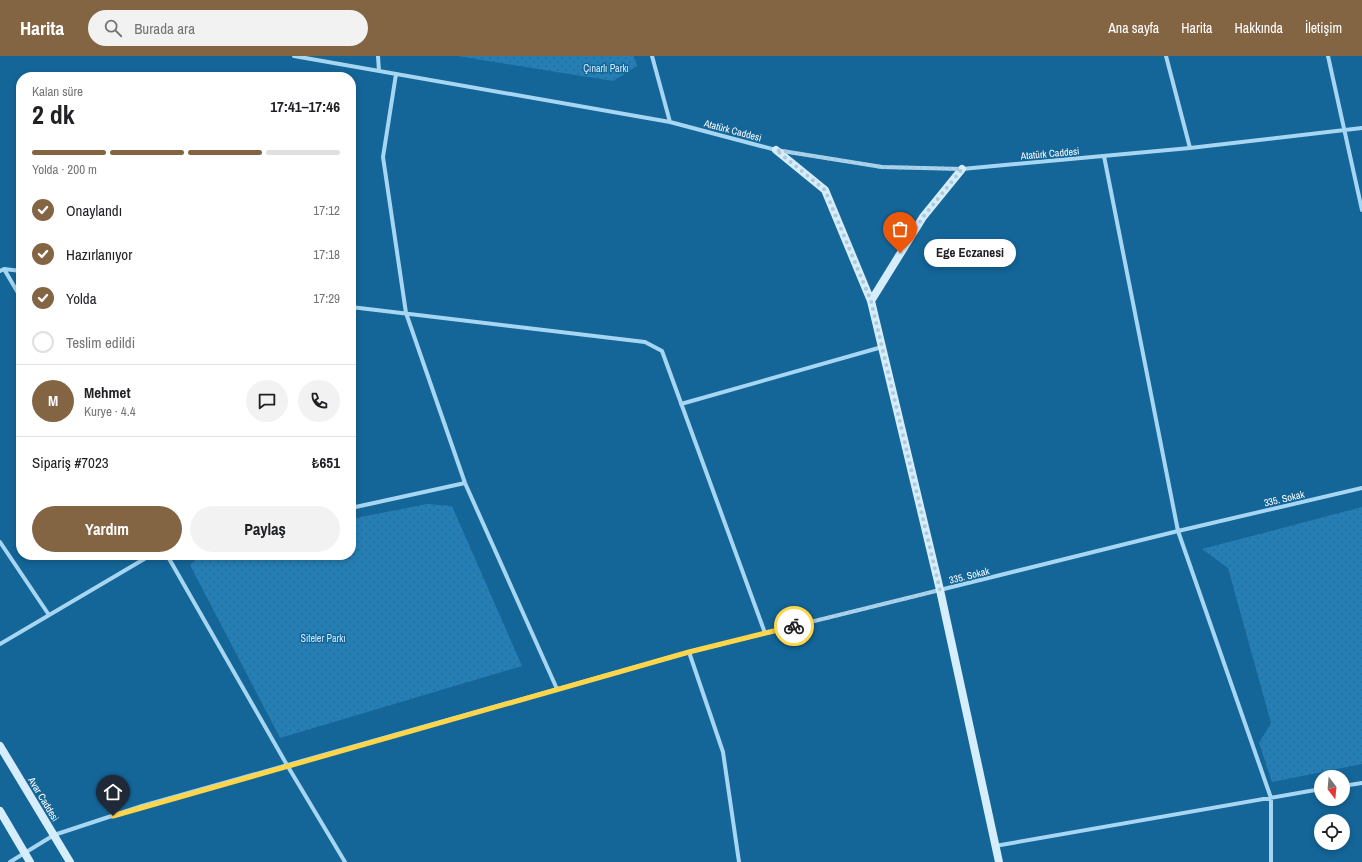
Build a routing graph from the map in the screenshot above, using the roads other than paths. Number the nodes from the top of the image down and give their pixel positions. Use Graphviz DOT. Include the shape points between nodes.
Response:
graph roads {
  1 [pos="294,56"];
  2 [pos="378,56"];
  3 [pos="652,56"];
  4 [pos="1166,56"];
  5 [pos="1328,56"];
  6 [pos="379,71"];
  7 [pos="396,74"];
  8 [pos="670,122"];
  9 [pos="1362,128"];
  10 [pos="1344,129"];
  11 [pos="1190,148"];
  12 [pos="776,150"];
  13 [pos="1104,156"];
  14 [pos="962,169"];
  15 [pos="1362,210"];
  16 [pos="2,270"];
  17 [pos="16,271"];
  18 [pos="16,291"];
  19 [pos="871,301"];
  20 [pos="356,308"];
  21 [pos="406,313"];
  22 [pos="882,347"];
  23 [pos="681,404"];
  24 [pos="465,483"];
  25 [pos="1362,488"];
  26 [pos="356,507"];
  27 [pos="1178,531"];
  28 [pos="0,542"];
  29 [pos="142,560"];
  30 [pos="170,560"];
  31 [pos="940,590"];
  32 [pos="49,615"];
  33 [pos="765,633"];
  34 [pos="0,644"];
  35 [pos="689,652"];
  36 [pos="557,689"];
  37 [pos="0,746"];
  38 [pos="287,765"];
  39 [pos="1362,783"];
  40 [pos="1350,785"];
  41 [pos="1314,791"];
  42 [pos="1271,798"];
  43 [pos="0,811"];
  44 [pos="54,835"];
  45 [pos="995,846"];
  46 [pos="25,853"];
  47 [pos="10,862"];
  48 [pos="30,862"];
  49 [pos="70,862"];
  50 [pos="345,862"];
  51 [pos="739,862"];
  52 [pos="999,862"];
  53 [pos="1271,862"];
  1 -- 6 [label="street, Atatürk Caddesi"];
  2 -- 6 [label="street"];
  3 -- 8 [label="street"];
  4 -- 11 [label="street"];
  5 -- 10 [label="street"];
  6 -- 7 [label="street, Atatürk Caddesi"];
  7 -- 8 [label="street, Atatürk Caddesi"];
  7 -- 21 [label="street" via="383,157"];
  8 -- 12 [label="street, Atatürk Caddesi"];
  9 -- 10 [label="street, Atatürk Caddesi"];
  10 -- 11 [label="street, Atatürk Caddesi"];
  10 -- 15 [label="street"];
  11 -- 13 [label="street, Atatürk Caddesi"];
  12 -- 14 [label="street, Atatürk Caddesi" via="882,167"];
  12 -- 19 [label="street" via="825,190"];
  13 -- 14 [label="street, Atatürk Caddesi"];
  13 -- 27 [label="street"];
  14 -- 19 [label="street" via="923,217"];
  16 -- 17 [label="street"];
  16 -- 18 [label="street"];
  19 -- 22 [label="street"];
  20 -- 21 [label="street"];
  21 -- 23 [label="street" via="645,342 662,351"];
  21 -- 24 [label="street"];
  22 -- 23 [label="street"];
  22 -- 31 [label="street"];
  23 -- 33 [label="street"];
  24 -- 26 [label="street"];
  24 -- 36 [label="street"];
  25 -- 27 [label="street, 335. Sokak"];
  27 -- 31 [label="street, 335. Sokak"];
  27 -- 42 [label="street"];
  28 -- 32 [label="street"];
  29 -- 32 [label="street"];
  30 -- 38 [label="street"];
  31 -- 33 [label="street, 335. Sokak"];
  31 -- 45 [label="street"];
  32 -- 34 [label="street"];
  33 -- 35 [label="street, 335. Sokak"];
  35 -- 36 [label="street, 335. Sokak"];
  35 -- 51 [label="street" via="723,752"];
  36 -- 38 [label="street, 335. Sokak"];
  37 -- 44 [label="street, Avar Caddesi"];
  38 -- 44 [label="street, 335. Sokak" via="142,806"];
  38 -- 50 [label="street"];
  39 -- 40 [label="street"];
  41 -- 42 [label="street"];
  42 -- 45 [label="street"];
  42 -- 53 [label="street"];
  43 -- 46 [label="street"];
  44 -- 46 [label="street, 335. Sokak"];
  44 -- 49 [label="street, Avar Caddesi"];
  45 -- 52 [label="street"];
  46 -- 47 [label="street, 335. Sokak"];
  46 -- 48 [label="street"];
}
